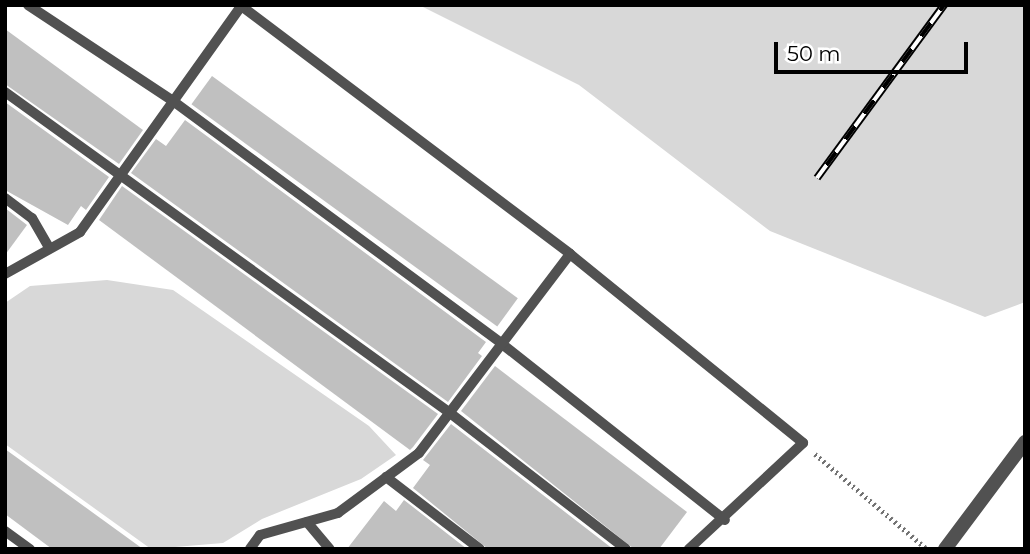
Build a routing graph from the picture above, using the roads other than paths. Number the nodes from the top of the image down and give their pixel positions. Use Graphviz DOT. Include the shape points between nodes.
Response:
graph roads {
  1 [pos="29,5"];
  2 [pos="241,5"];
  3 [pos="5,92"];
  4 [pos="173,101"];
  5 [pos="124,176"];
  6 [pos="5,198"];
  7 [pos="48,246"];
  8 [pos="570,254"];
  9 [pos="5,274"];
  10 [pos="502,344"];
  11 [pos="450,413"];
  12 [pos="1025,442"];
  13 [pos="386,477"];
  14 [pos="725,520"];
  15 [pos="307,522"];
  16 [pos="5,531"];
  17 [pos="30,549"];
  18 [pos="250,549"];
  19 [pos="330,549"];
  20 [pos="480,549"];
  21 [pos="626,549"];
  22 [pos="689,549"];
  23 [pos="945,549"];
  1 -- 4 [label="lane"];
  2 -- 4 [label="lane"];
  2 -- 8 [label="lane"];
  3 -- 5 [label="lane"];
  4 -- 5 [label="lane"];
  4 -- 10 [label="lane"];
  5 -- 7 [label="lane" via="80,232"];
  5 -- 11 [label="lane"];
  6 -- 7 [label="lane" via="32,218"];
  7 -- 9 [label="lane"];
  8 -- 10 [label="lane"];
  8 -- 14 [label="lane" via="803,443"];
  10 -- 11 [label="lane"];
  10 -- 14 [label="lane"];
  11 -- 13 [label="lane" via="419,453"];
  11 -- 21 [label="lane"];
  12 -- 23 [label="street"];
  13 -- 15 [label="lane" via="338,513"];
  13 -- 20 [label="lane"];
  14 -- 22 [label="lane"];
  15 -- 18 [label="lane" via="260,535"];
  15 -- 19 [label="lane"];
  16 -- 17 [label="lane"];
}
